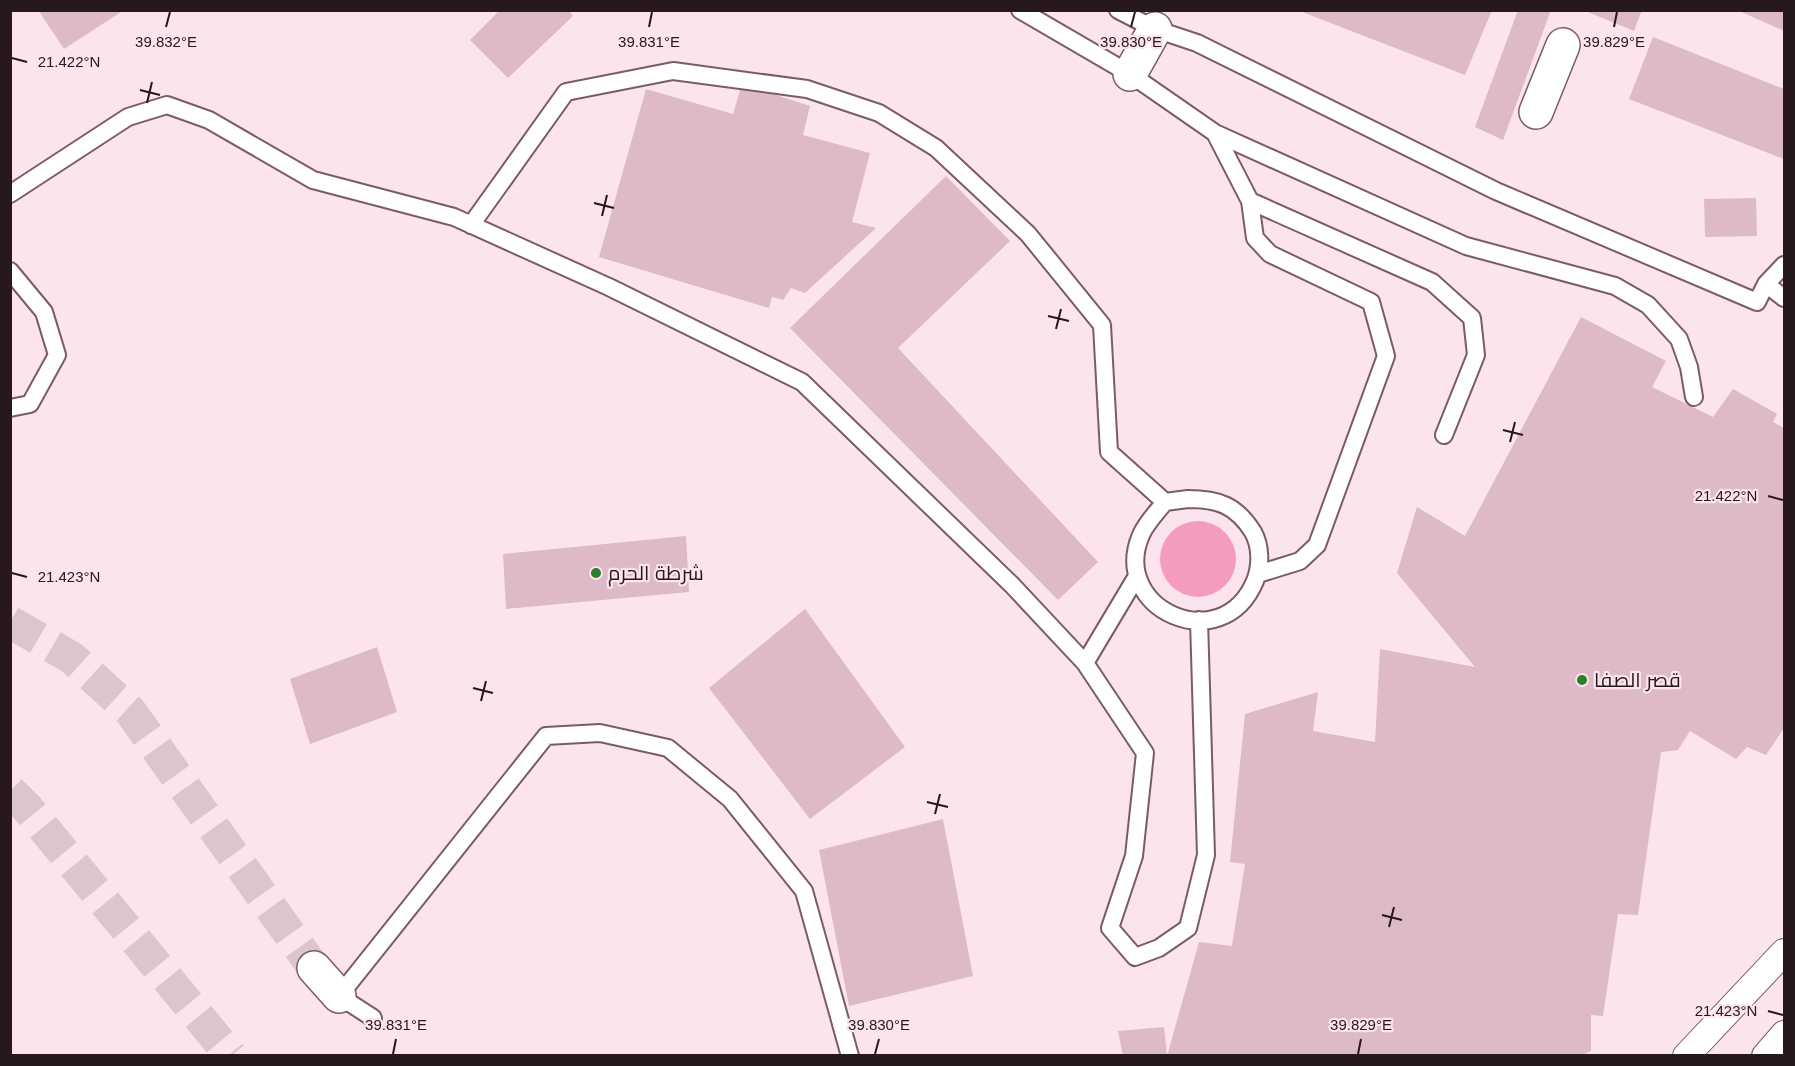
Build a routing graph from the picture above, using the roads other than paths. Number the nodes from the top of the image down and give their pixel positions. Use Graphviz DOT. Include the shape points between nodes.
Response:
graph roads {
  1 [pos="1020,10"];
  2 [pos="1118,10"];
  3 [pos="1155,29"];
  4 [pos="1563,45"];
  5 [pos="1130,74"];
  6 [pos="1536,112"];
  7 [pos="1215,133"];
  8 [pos="10,194"];
  9 [pos="1250,201"];
  10 [pos="471,225"];
  11 [pos="1785,265"];
  12 [pos="10,271"];
  13 [pos="1766,284"];
  14 [pos="1785,298"];
  15 [pos="1694,397"];
  16 [pos="10,408"];
  17 [pos="1444,435"];
  18 [pos="1165,502"];
  19 [pos="1258,574"];
  20 [pos="1137,576"];
  21 [pos="1199,620"];
  22 [pos="1085,663"];
  23 [pos="1785,952"];
  24 [pos="314,968"];
  25 [pos="339,996"];
  26 [pos="373,1018"];
  27 [pos="1785,1034"];
  28 [pos="850,1056"];
  29 [pos="1686,1056"];
  30 [pos="1765,1056"];
  1 -- 5 [label="lane"];
  2 -- 3 [label="lane"];
  3 -- 5 [label="street"];
  3 -- 13 [label="lane" via="1197,43 1496,191 1655,260 1757,302"];
  4 -- 6 [label="street"];
  5 -- 7 [label="lane"];
  7 -- 9 [label="lane"];
  7 -- 15 [label="lane" via="1466,246 1615,286 1648,305 1679,339"];
  8 -- 10 [label="lane" via="128,117 168,105 209,120 313,180 454,217"];
  9 -- 17 [label="lane" via="1432,282 1472,318 1476,355"];
  9 -- 19 [label="lane" via="1255,238 1270,254 1371,303 1386,356 1317,545 1300,561"];
  10 -- 18 [label="lane" via="566,92 673,71 807,89 879,113 936,148 1028,234 1102,325 1109,452"];
  10 -- 22 [label="lane" via="609,287 802,382 1012,585"];
  11 -- 13 [label="lane"];
  12 -- 16 [label="lane" via="44,312 57,355 30,404"];
  13 -- 14 [label="lane"];
  18 -- 19 [label="lane" via="1209,499 1228,506 1244,519 1254,535"];
  18 -- 20 [label="lane" via="1141,535 1136,555"];
  19 -- 21 [label="lane" via="1249,594 1234,610 1215,619"];
  20 -- 21 [label="lane" via="1158,608 1175,618"];
  20 -- 22 [label="lane"];
  21 -- 22 [label="lane" via="1206,855 1188,928 1159,948 1135,957 1110,928 1134,856 1145,753"];
  23 -- 29 [label="street"];
  24 -- 25 [label="street"];
  25 -- 26 [label="lane"];
  25 -- 28 [label="lane" via="546,736 600,733 668,748 730,799 804,891"];
  27 -- 30 [label="street"];
}
